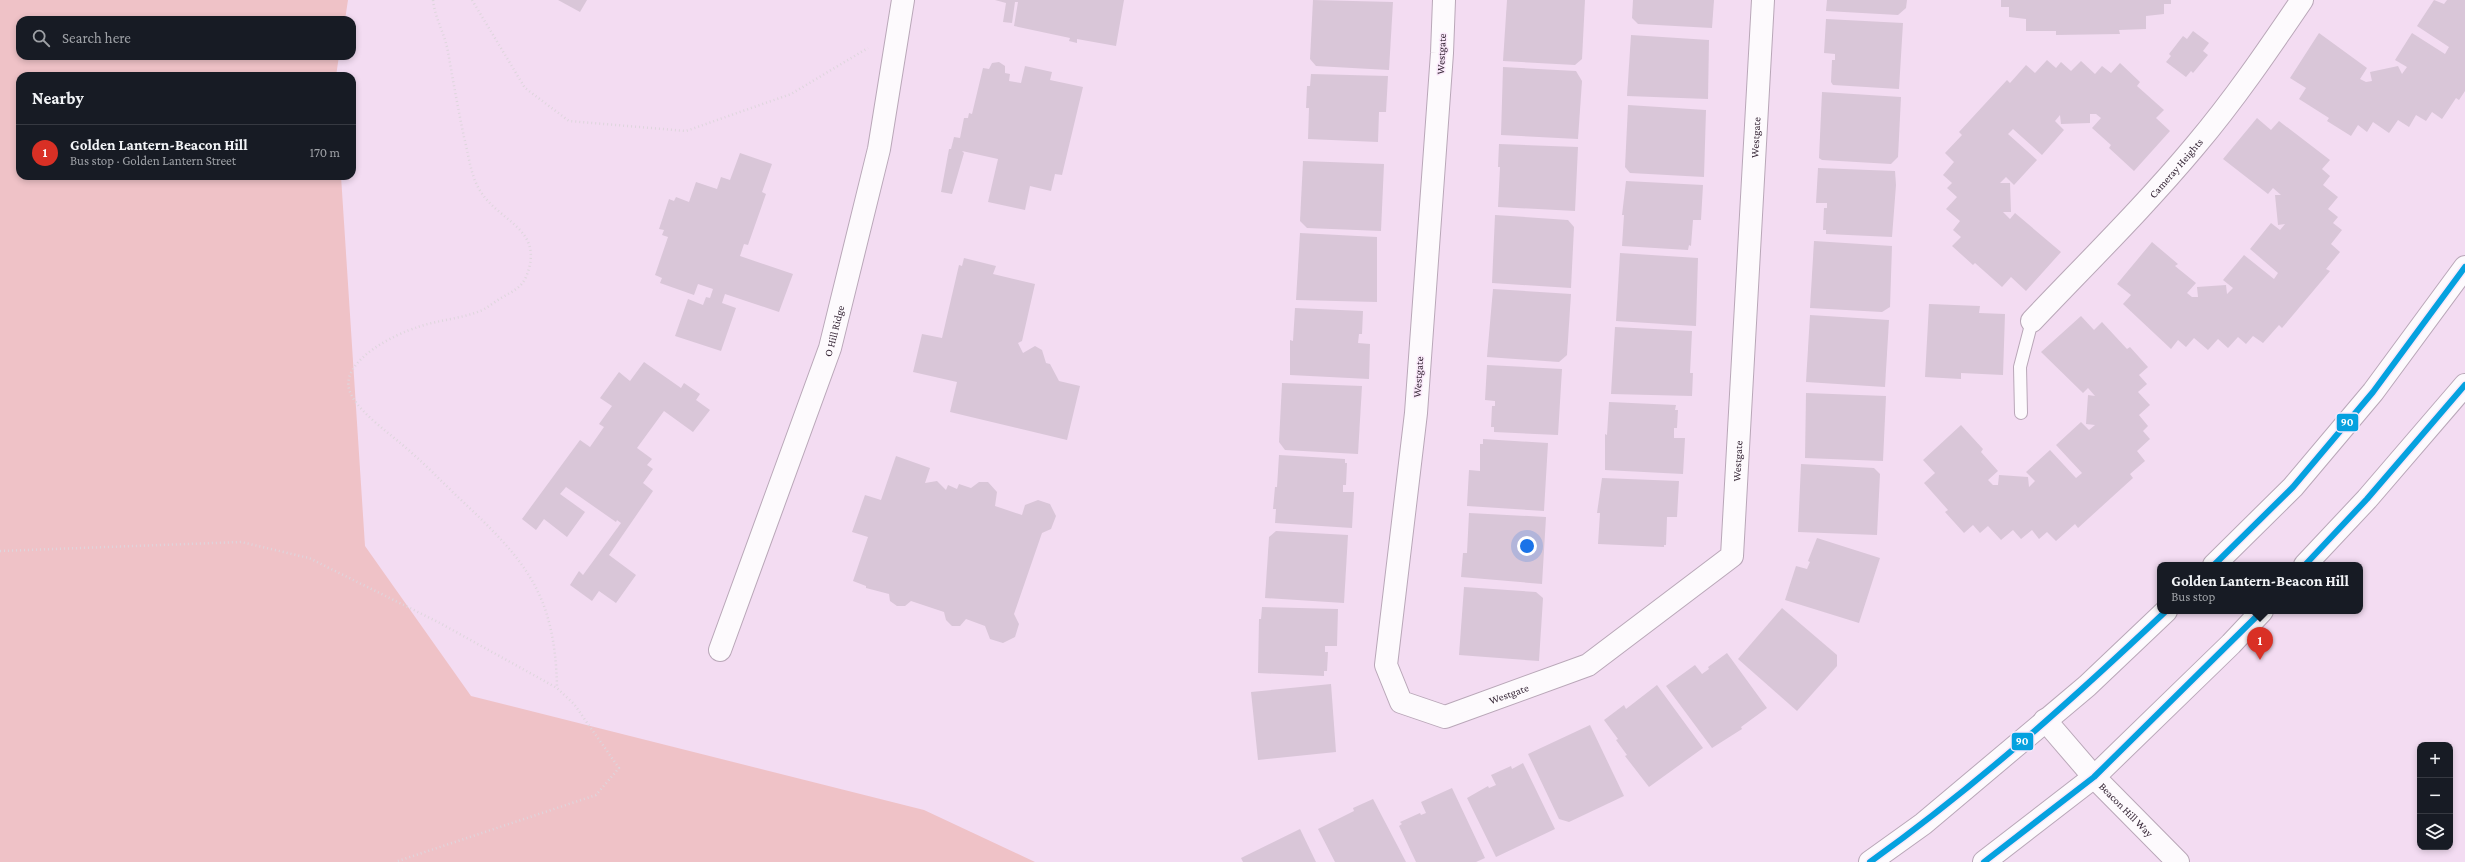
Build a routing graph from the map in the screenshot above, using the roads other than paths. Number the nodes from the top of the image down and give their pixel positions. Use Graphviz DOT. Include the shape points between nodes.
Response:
graph roads {
  1 [pos="903,0"];
  2 [pos="1444,0"];
  3 [pos="1763,0"];
  4 [pos="2302,0"];
  5 [pos="2465,267"];
  6 [pos="2032,320"];
  7 [pos="2465,384"];
  8 [pos="2021,413"];
  9 [pos="2217,562"];
  10 [pos="2308,562"];
  11 [pos="2163,614"];
  12 [pos="2259,614"];
  13 [pos="720,650"];
  14 [pos="2045,720"];
  15 [pos="2094,777"];
  16 [pos="1870,862"];
  17 [pos="1984,862"];
  18 [pos="2178,862"];
  1 -- 13 [label="street, O Hill Ridge" via="879,149 830,348"];
  2 -- 3 [label="street, Westgate" via="1442,61 1416,413 1386,665 1401,702 1445,717 1588,665 1732,556"];
  4 -- 6 [label="street, Cameray Heights" via="2242,88 2194,147"];
  5 -- 9 [label="street" via="2373,392 2293,487"];
  6 -- 8 [label="lane" via="2020,367"];
  7 -- 10 [label="street" via="2367,499"];
  11 -- 14 [label="street" via="2087,686"];
  12 -- 15 [label="street"];
  14 -- 15 [label="street, Beacon Hill Way"];
  14 -- 16 [label="street" via="1923,824"];
  15 -- 17 [label="street"];
  15 -- 18 [label="street, Beacon Hill Way"];
}
